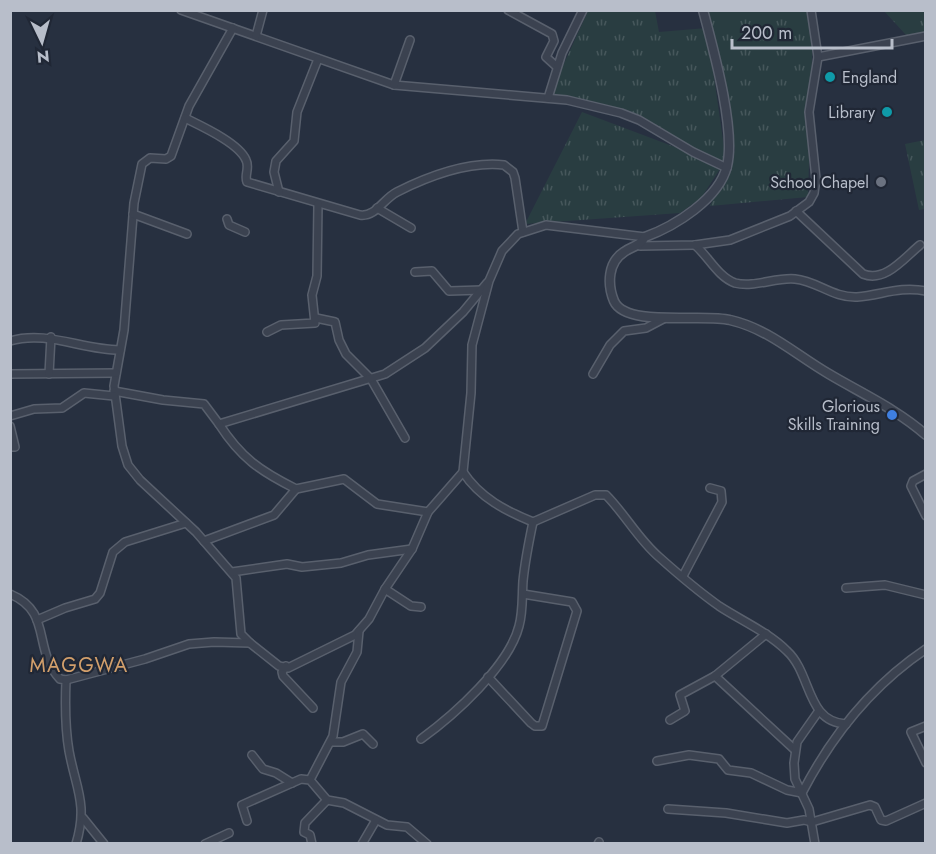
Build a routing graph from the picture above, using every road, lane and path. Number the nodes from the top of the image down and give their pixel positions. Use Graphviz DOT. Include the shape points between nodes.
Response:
graph roads {
  1 [pos="181,10"];
  2 [pos="263,10"];
  3 [pos="508,10"];
  4 [pos="583,10"];
  5 [pos="703,10"];
  6 [pos="811,10"];
  7 [pos="233,28"];
  8 [pos="256,36"];
  9 [pos="926,36"];
  10 [pos="410,40"];
  11 [pos="818,57"];
  12 [pos="318,59"];
  13 [pos="557,67"];
  14 [pos="394,85"];
  15 [pos="548,98"];
  16 [pos="185,118"];
  17 [pos="727,168"];
  18 [pos="279,192"];
  19 [pos="318,204"];
  20 [pos="377,208"];
  21 [pos="796,211"];
  22 [pos="133,214"];
  23 [pos="227,219"];
  24 [pos="520,220"];
  25 [pos="546,225"];
  26 [pos="411,228"];
  27 [pos="245,232"];
  28 [pos="523,232"];
  29 [pos="188,234"];
  30 [pos="645,237"];
  31 [pos="695,245"];
  32 [pos="920,245"];
  33 [pos="640,246"];
  34 [pos="415,272"];
  35 [pos="489,281"];
  36 [pos="482,290"];
  37 [pos="926,291"];
  38 [pos="667,317"];
  39 [pos="316,318"];
  40 [pos="267,332"];
  41 [pos="51,337"];
  42 [pos="10,341"];
  43 [pos="120,350"];
  44 [pos="116,373"];
  45 [pos="10,374"];
  46 [pos="49,374"];
  47 [pos="593,374"];
  48 [pos="371,380"];
  49 [pos="114,394"];
  50 [pos="10,416"];
  51 [pos="219,424"];
  52 [pos="10,426"];
  53 [pos="926,435"];
  54 [pos="405,438"];
  55 [pos="10,447"];
  56 [pos="463,472"];
  57 [pos="926,474"];
  58 [pos="710,488"];
  59 [pos="296,489"];
  60 [pos="428,512"];
  61 [pos="926,516"];
  62 [pos="534,522"];
  63 [pos="186,524"];
  64 [pos="204,541"];
  65 [pos="412,549"];
  66 [pos="232,572"];
  67 [pos="682,576"];
  68 [pos="846,588"];
  69 [pos="385,589"];
  70 [pos="10,594"];
  71 [pos="523,594"];
  72 [pos="926,595"];
  73 [pos="421,607"];
  74 [pos="37,620"];
  75 [pos="359,631"];
  76 [pos="766,634"];
  77 [pos="250,643"];
  78 [pos="926,649"];
  79 [pos="286,666"];
  80 [pos="715,675"];
  81 [pos="488,677"];
  82 [pos="66,680"];
  83 [pos="313,708"];
  84 [pos="818,712"];
  85 [pos="670,720"];
  86 [pos="846,724"];
  87 [pos="926,726"];
  88 [pos="421,739"];
  89 [pos="331,742"];
  90 [pos="373,744"];
  91 [pos="795,750"];
  92 [pos="252,755"];
  93 [pos="657,761"];
  94 [pos="926,763"];
  95 [pos="309,780"];
  96 [pos="292,783"];
  97 [pos="802,793"];
  98 [pos="327,800"];
  99 [pos="926,803"];
  100 [pos="668,809"];
  101 [pos="83,818"];
  102 [pos="376,820"];
  103 [pos="247,821"];
  104 [pos="812,822"];
  105 [pos="229,833"];
  106 [pos="76,843"];
  107 [pos="104,843"];
  108 [pos="205,843"];
  109 [pos="312,843"];
  110 [pos="362,843"];
  111 [pos="427,843"];
  112 [pos="815,843"];
  1 -- 7 [label="street"];
  2 -- 8 [label="street"];
  3 -- 13 [label="street" via="552,34 554,41 546,57"];
  4 -- 13 [label="street"];
  5 -- 17 [label="street" via="724,102"];
  6 -- 11 [label="street"];
  7 -- 8 [label="street"];
  7 -- 16 [label="street"];
  8 -- 12 [label="street"];
  9 -- 11 [label="street"];
  10 -- 14 [label="street"];
  11 -- 21 [label="street" via="809,112 816,179 809,202"];
  12 -- 14 [label="street"];
  12 -- 18 [label="street" via="299,106 294,141 276,161 274,172"];
  13 -- 15 [label="street"];
  14 -- 15 [label="street"];
  15 -- 17 [label="street" via="600,107 639,120"];
  16 -- 18 [label="street" via="225,140 245,157 247,183"];
  16 -- 22 [label="street" via="171,156 150,158 142,164"];
  17 -- 30 [label="street" via="701,203"];
  18 -- 19 [label="street"];
  19 -- 20 [label="street" via="366,216"];
  19 -- 39 [label="street" via="317,276 312,296"];
  20 -- 24 [label="street" via="395,193 441,174 496,164 513,172"];
  20 -- 26 [label="street"];
  21 -- 31 [label="street" via="760,230"];
  21 -- 32 [label="street" via="863,274 871,277 884,274"];
  22 -- 29 [label="street"];
  22 -- 43 [label="street"];
  23 -- 27 [label="street" via="229,225"];
  24 -- 25 [label="street"];
  24 -- 28 [label="street"];
  25 -- 28 [label="street"];
  25 -- 30 [label="street"];
  28 -- 35 [label="street" via="502,251"];
  30 -- 33 [label="street"];
  31 -- 33 [label="street"];
  31 -- 37 [label="street" via="723,277 734,283 792,279 830,293 855,297 888,290"];
  33 -- 38 [label="street" via="623,252 612,266 610,285 614,301 628,314"];
  34 -- 36 [label="street" via="432,271 449,291"];
  35 -- 36 [label="street"];
  35 -- 56 [label="street" via="472,345"];
  36 -- 48 [label="street" via="425,348"];
  38 -- 47 [label="street" via="646,328 624,331 610,345"];
  38 -- 53 [label="street" via="728,319 762,330"];
  39 -- 40 [label="street" via="314,325 281,326"];
  39 -- 48 [label="street" via="335,322 346,354"];
  41 -- 42 [label="street"];
  41 -- 43 [label="street" via="90,349"];
  41 -- 46 [label="street"];
  43 -- 44 [label="street"];
  44 -- 46 [label="street"];
  44 -- 49 [label="street"];
  45 -- 46 [label="street"];
  48 -- 51 [label="street"];
  48 -- 54 [label="street"];
  49 -- 50 [label="street" via="84,393 62,408 34,409"];
  49 -- 51 [label="street" via="204,404"];
  49 -- 63 [label="street" via="128,465"];
  51 -- 59 [label="street" via="248,461"];
  52 -- 55 [label="street" via="15,447"];
  56 -- 60 [label="street"];
  56 -- 62 [label="street" via="484,496"];
  57 -- 61 [label="street" via="911,486"];
  58 -- 67 [label="street" via="721,491 722,501"];
  59 -- 60 [label="street" via="344,479 377,504"];
  59 -- 64 [label="street" via="274,515"];
  60 -- 65 [label="street"];
  62 -- 67 [label="street" via="595,495 606,495 649,549"];
  62 -- 71 [label="street"];
  63 -- 64 [label="street"];
  63 -- 74 [label="street" via="125,542 113,552 97,598"];
  64 -- 66 [label="street"];
  65 -- 66 [label="street" via="341,563 302,567 287,564"];
  65 -- 69 [label="street"];
  66 -- 77 [label="street" via="238,581 241,634"];
  67 -- 76 [label="street" via="717,604"];
  68 -- 72 [label="street" via="885,585"];
  69 -- 73 [label="street" via="411,606"];
  69 -- 75 [label="street"];
  70 -- 74 [label="street" via="31,606"];
  71 -- 81 [label="street" via="518,630"];
  71 -- 81 [label="street" via="572,602 577,611 542,726 531,723"];
  74 -- 82 [label="street" via="52,670"];
  75 -- 79 [label="street" via="295,666"];
  75 -- 89 [label="street" via="357,652 342,677"];
  76 -- 80 [label="street"];
  76 -- 84 [label="street" via="798,663"];
  77 -- 79 [label="street" via="279,666"];
  77 -- 82 [label="street" via="189,644"];
  78 -- 86 [label="street" via="880,683"];
  79 -- 83 [label="street" via="283,676"];
  80 -- 85 [label="street" via="680,695 685,711"];
  80 -- 91 [label="street"];
  81 -- 88 [label="street"];
  82 -- 101 [label="street" via="69,750"];
  84 -- 86 [label="street" via="832,722"];
  84 -- 91 [label="street"];
  86 -- 97 [label="street"];
  87 -- 94 [label="street" via="912,732"];
  89 -- 90 [label="street" via="363,734"];
  89 -- 95 [label="street"];
  91 -- 97 [label="street" via="795,779"];
  92 -- 96 [label="street" via="263,769"];
  93 -- 97 [label="street" via="689,755 718,759 728,770 755,775"];
  95 -- 96 [label="street"];
  95 -- 98 [label="street"];
  96 -- 103 [label="street" via="242,805"];
  97 -- 104 [label="street"];
  98 -- 102 [label="street" via="338,800"];
  98 -- 109 [label="street" via="305,823 304,831"];
  99 -- 104 [label="street" via="885,821 870,805"];
  100 -- 104 [label="street" via="787,823"];
  101 -- 106 [label="street"];
  101 -- 107 [label="street"];
  102 -- 110 [label="street"];
  102 -- 111 [label="street" via="407,827"];
  104 -- 112 [label="street"];
  105 -- 108 [label="street"];
}
